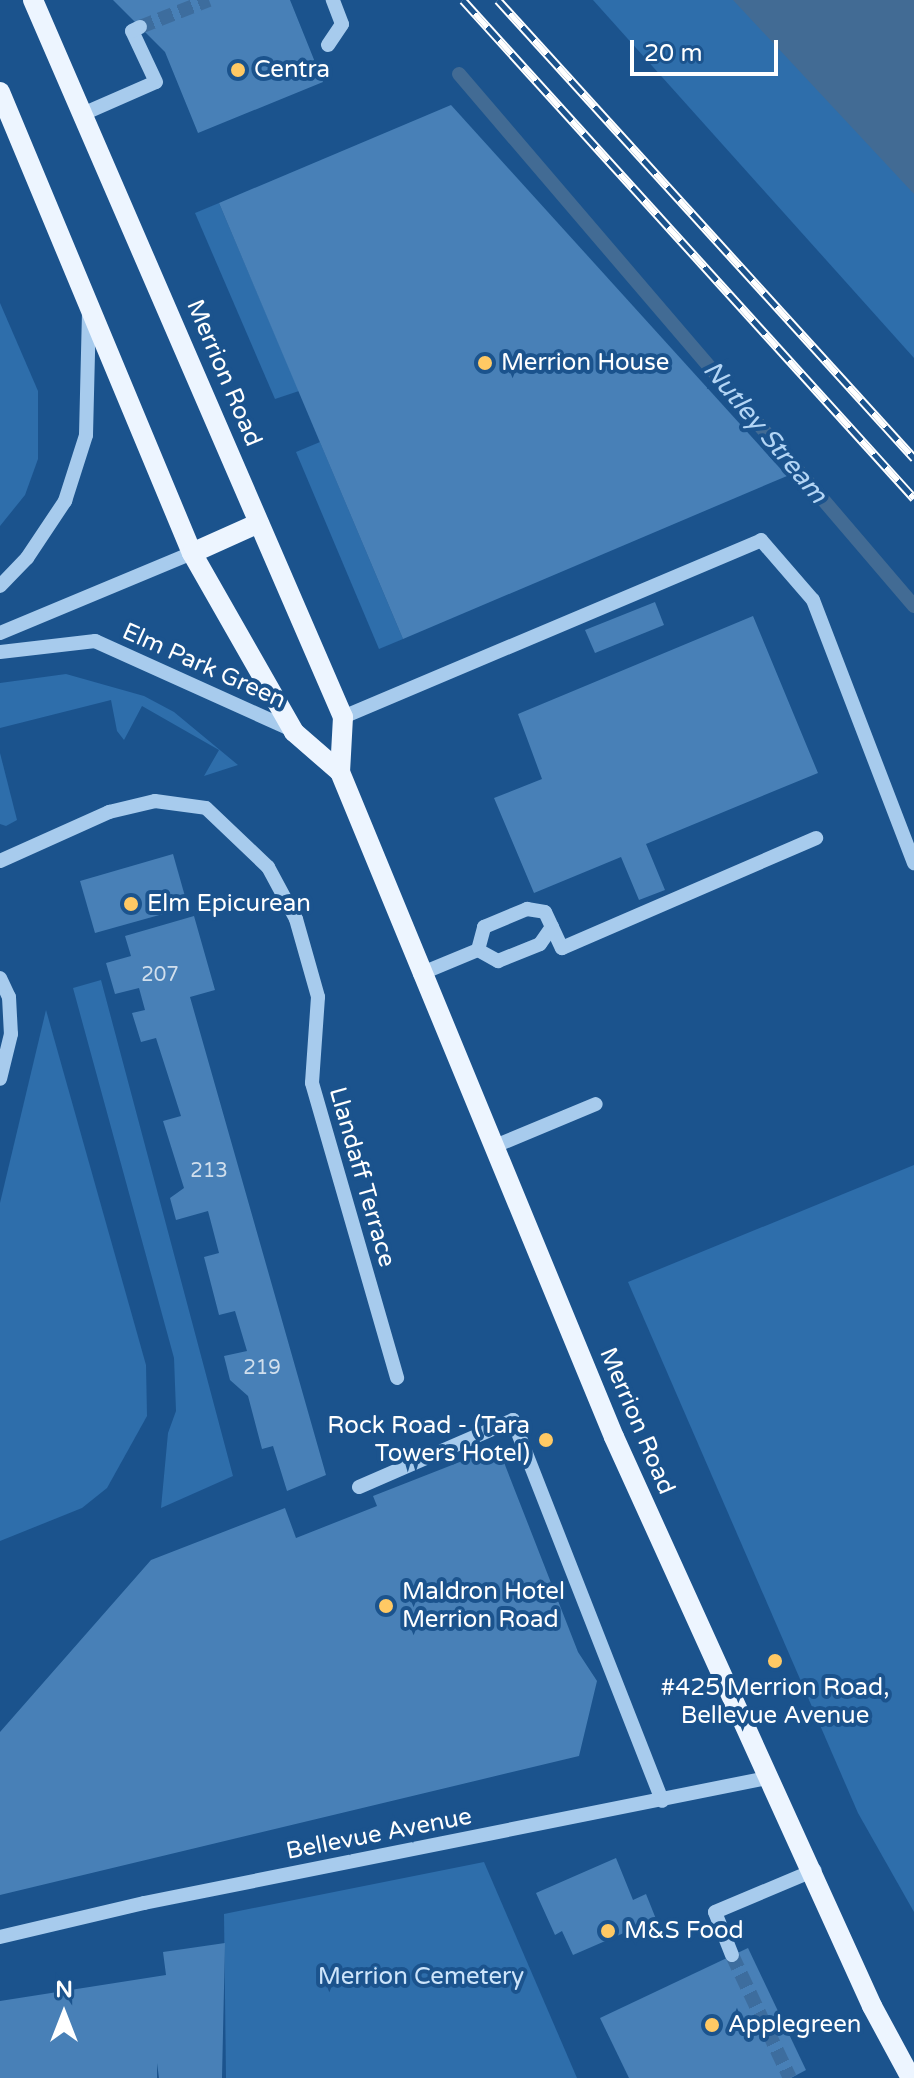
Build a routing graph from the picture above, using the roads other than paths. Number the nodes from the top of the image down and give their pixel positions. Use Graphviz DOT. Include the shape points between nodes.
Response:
graph roads {
  1 [pos="33,0"];
  2 [pos="333,0"];
  3 [pos="140,27"];
  4 [pos="328,45"];
  5 [pos="0,92"];
  6 [pos="85,113"];
  7 [pos="89,304"];
  8 [pos="259,523"];
  9 [pos="192,553"];
  10 [pos="0,586"];
  11 [pos="0,633"];
  12 [pos="0,652"];
  13 [pos="343,717"];
  14 [pos="294,732"];
  15 [pos="340,772"];
  16 [pos="816,838"];
  17 [pos="0,861"];
  18 [pos="914,863"];
  19 [pos="552,927"];
  20 [pos="478,950"];
  21 [pos="420,974"];
  22 [pos="0,978"];
  23 [pos="0,1079"];
  24 [pos="596,1104"];
  25 [pos="495,1146"];
  26 [pos="397,1378"];
  27 [pos="359,1487"];
  28 [pos="767,1778"];
  29 [pos="662,1801"];
  30 [pos="815,1870"];
  31 [pos="0,1937"];
  32 [pos="732,1955"];
  33 [pos="910,2078"];
  1 -- 6 [label="main road, Merrion Road"];
  2 -- 4 [label="street" via="342,24"];
  3 -- 6 [label="street" via="132,31 156,82"];
  5 -- 7 [label="main road, Merrion Road"];
  6 -- 8 [label="main road, Merrion Road"];
  7 -- 9 [label="main road, Merrion Road"];
  7 -- 10 [label="street, Merrion Road" via="86,435 74,475 65,501 27,558"];
  8 -- 9 [label="main road"];
  8 -- 13 [label="main road, Merrion Road"];
  9 -- 11 [label="street, Elm Park Green"];
  9 -- 14 [label="main road, Merrion Road"];
  12 -- 14 [label="street, Elm Park Green" via="95,641"];
  13 -- 15 [label="main road, Merrion Road"];
  13 -- 18 [label="street" via="761,540 813,600"];
  14 -- 15 [label="main road, Merrion Road"];
  15 -- 21 [label="main road, Merrion Road"];
  16 -- 19 [label="street" via="562,948"];
  17 -- 26 [label="street, Llandaff Terrace" via="109,812 155,801 206,808 268,867 296,919 318,997 312,1083"];
  19 -- 20 [label="street" via="540,944 498,961"];
  19 -- 20 [label="street" via="545,912 527,909 484,927"];
  20 -- 21 [label="street"];
  21 -- 25 [label="main road, Merrion Road"];
  22 -- 23 [label="street" via="9,997 11,1034"];
  24 -- 25 [label="street"];
  25 -- 28 [label="main road, Merrion Road" via="620,1451"];
  27 -- 29 [label="street" via="513,1420"];
  28 -- 29 [label="street, Bellevue Avenue"];
  28 -- 30 [label="main road, Merrion Road"];
  29 -- 31 [label="street, Bellevue Avenue" via="144,1903"];
  30 -- 32 [label="street" via="715,1912"];
  30 -- 33 [label="main road, Merrion Road" via="872,2006"];
}
